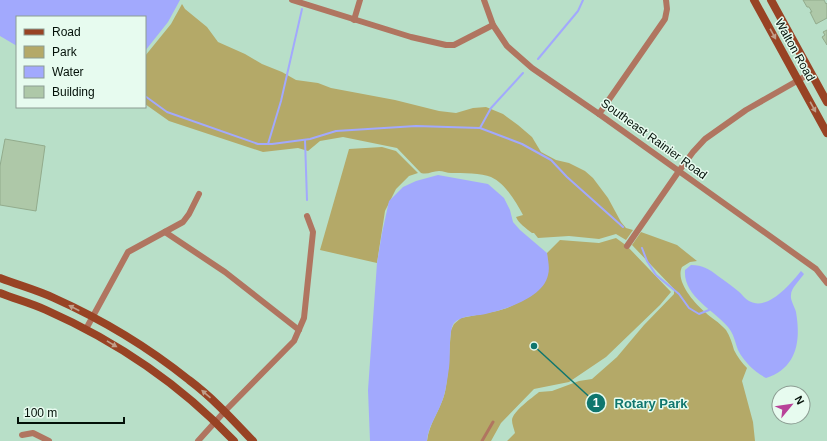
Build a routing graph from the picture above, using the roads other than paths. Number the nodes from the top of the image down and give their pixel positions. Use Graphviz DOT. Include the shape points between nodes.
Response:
graph roads {
  1 [pos="292,0"];
  2 [pos="360,0"];
  3 [pos="484,0"];
  4 [pos="666,0"];
  5 [pos="754,0"];
  6 [pos="771,0"];
  7 [pos="354,20"];
  8 [pos="493,25"];
  9 [pos="811,73"];
  10 [pos="798,81"];
  11 [pos="827,102"];
  12 [pos="599,114"];
  13 [pos="827,133"];
  14 [pos="679,171"];
  15 [pos="199,194"];
  16 [pos="307,216"];
  17 [pos="165,232"];
  18 [pos="627,246"];
  19 [pos="0,278"];
  20 [pos="827,283"];
  21 [pos="0,293"];
  22 [pos="93,317"];
  23 [pos="86,329"];
  24 [pos="299,330"];
  25 [pos="225,411"];
  26 [pos="216,422"];
  27 [pos="493,422"];
  28 [pos="22,435"];
  29 [pos="50,441"];
  30 [pos="198,441"];
  31 [pos="234,441"];
  32 [pos="253,441"];
  33 [pos="482,441"];
  1 -- 7 [label="street"];
  2 -- 7 [label="street"];
  3 -- 8 [label="street, Southeast Rainier Road"];
  4 -- 12 [label="street" via="665,19"];
  5 -- 10 [label="street, Walton Road, one-way"];
  6 -- 9 [label="street, Walton Road"];
  7 -- 8 [label="street" via="435,43 454,45"];
  8 -- 12 [label="street, Southeast Rainier Road" via="507,46 532,68"];
  9 -- 10 [label="street"];
  9 -- 11 [label="street, Walton Road"];
  10 -- 13 [label="street, Walton Road, one-way"];
  10 -- 14 [label="street" via="755,104 718,129"];
  12 -- 14 [label="street, Southeast Rainier Road"];
  14 -- 18 [label="street"];
  14 -- 20 [label="street, Southeast Rainier Road" via="816,269"];
  15 -- 17 [label="street" via="183,222"];
  16 -- 24 [label="street" via="313,232 304,318"];
  17 -- 22 [label="street" via="128,252"];
  17 -- 24 [label="street" via="225,272"];
  22 -- 19 [label="street, one-way" via="53,298"];
  21 -- 23 [label="street" via="44,309"];
  22 -- 23 [label="street"];
  25 -- 22 [label="street, one-way" via="189,380 145,348"];
  23 -- 26 [label="street, one-way" via="136,359 179,390"];
  24 -- 25 [label="street" via="294,340"];
  25 -- 26 [label="street"];
  25 -- 32 [label="street"];
  26 -- 30 [label="street"];
  26 -- 31 [label="street"];
  27 -- 33 [label="lane"];
  28 -- 29 [label="street" via="33,433"];
}
